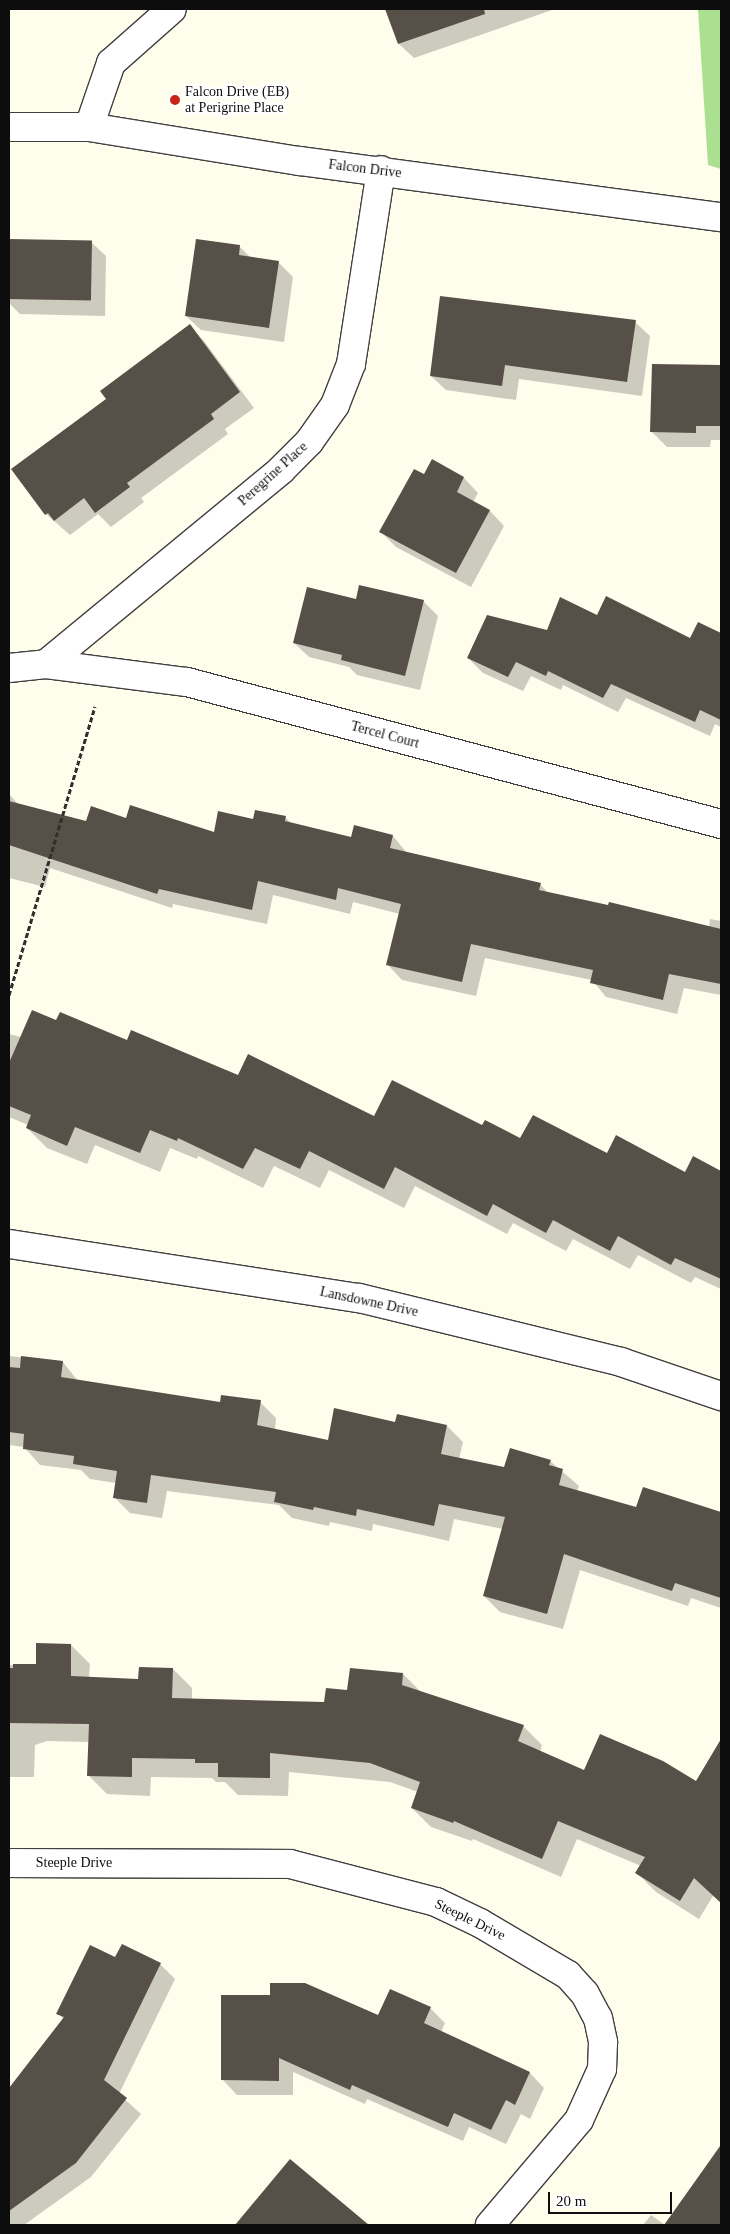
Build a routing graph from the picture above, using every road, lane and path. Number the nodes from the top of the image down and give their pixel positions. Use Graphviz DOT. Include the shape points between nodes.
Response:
graph roads {
  1 [pos="172,9"];
  2 [pos="9,126"];
  3 [pos="89,127"];
  4 [pos="381,170"];
  5 [pos="721,217"];
  6 [pos="46,664"];
  7 [pos="9,668"];
  8 [pos="90,702"];
  9 [pos="721,824"];
  10 [pos="9,995"];
  11 [pos="9,1244"];
  12 [pos="721,1396"];
  13 [pos="9,1863"];
  14 [pos="490,2225"];
  1 -- 3 [label="street" via="111,63"];
  2 -- 3 [label="street, Falcon Drive"];
  3 -- 4 [label="street, Falcon Drive" via="300,161"];
  4 -- 5 [label="street, Falcon Drive"];
  4 -- 6 [label="street, Peregrine Place" via="351,364 336,405 309,442 281,470"];
  6 -- 7 [label="street"];
  6 -- 9 [label="street, Tercel Court" via="187,682"];
  8 -- 10 [label="path" via="97,709"];
  11 -- 12 [label="street, Lansdowne Drive" via="359,1298 621,1362"];
  13 -- 14 [label="street, Steeple Drive" via="290,1864 436,1902 480,1923 568,1975 585,1994 598,2018 603,2042 602,2069 579,2120"];
}
